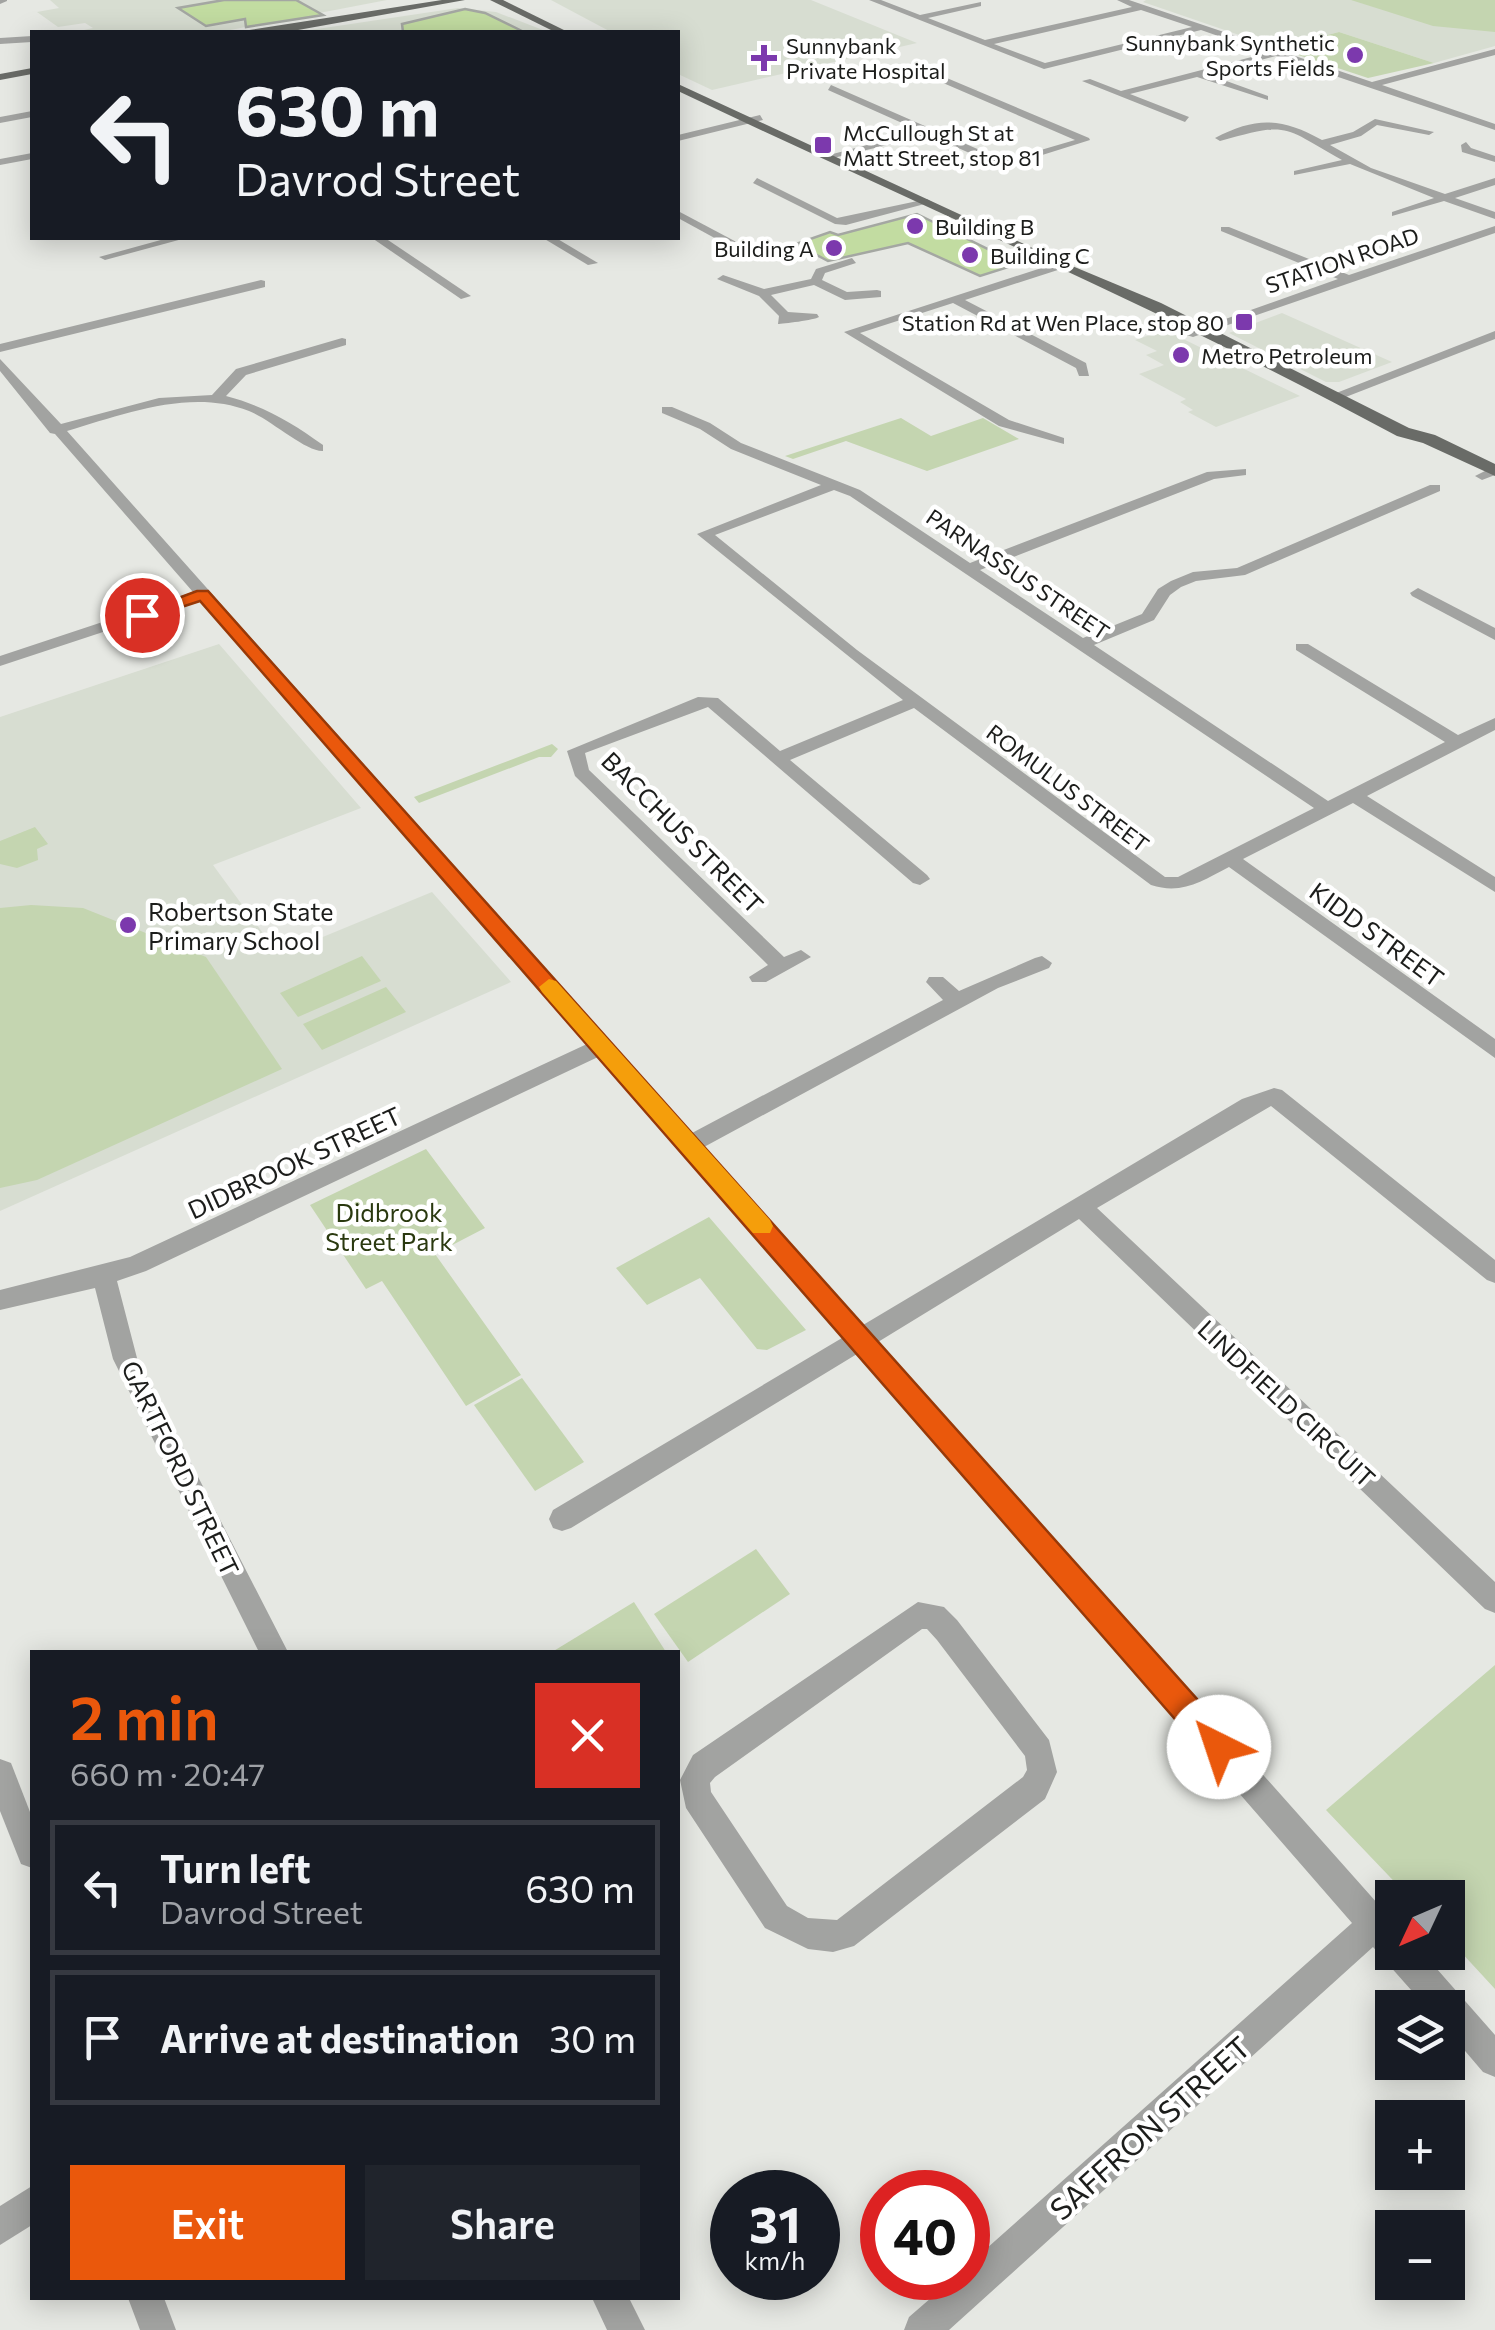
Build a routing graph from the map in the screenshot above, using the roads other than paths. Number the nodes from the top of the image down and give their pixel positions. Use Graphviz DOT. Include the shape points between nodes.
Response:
graph roads {
  1 [pos="409,0"];
  2 [pos="435,0"];
  3 [pos="873,0"];
  4 [pos="1123,0"];
  5 [pos="452,1"];
  6 [pos="466,2"];
  7 [pos="491,3"];
  8 [pos="522,4"];
  9 [pos="978,4"];
  10 [pos="1142,7"];
  11 [pos="370,8"];
  12 [pos="918,18"];
  13 [pos="579,28"];
  14 [pos="1202,28"];
  15 [pos="253,30"];
  16 [pos="283,30"];
  17 [pos="560,30"];
  18 [pos="30,40"];
  19 [pos="0,41"];
  20 [pos="985,43"];
  21 [pos="1204,47"];
  22 [pos="1495,52"];
  23 [pos="1278,53"];
  24 [pos="1083,62"];
  25 [pos="1094,66"];
  26 [pos="904,71"];
  27 [pos="30,74"];
  28 [pos="1198,74"];
  29 [pos="1053,78"];
  30 [pos="0,80"];
  31 [pos="1087,82"];
  32 [pos="680,84"];
  33 [pos="1373,85"];
  34 [pos="831,88"];
  35 [pos="1120,94"];
  36 [pos="1265,98"];
  37 [pos="30,114"];
  38 [pos="1186,119"];
  39 [pos="0,120"];
  40 [pos="754,120"];
  41 [pos="1495,127"];
  42 [pos="929,132"];
  43 [pos="1429,132"];
  44 [pos="680,138"];
  45 [pos="1220,138"];
  46 [pos="1324,143"];
  47 [pos="1466,146"];
  48 [pos="30,156"];
  49 [pos="833,157"];
  50 [pos="1495,159"];
  51 [pos="1352,161"];
  52 [pos="0,162"];
  53 [pos="1298,173"];
  54 [pos="1495,180"];
  55 [pos="757,181"];
  56 [pos="1443,197"];
  57 [pos="926,202"];
  58 [pos="1396,214"];
  59 [pos="680,215"];
  60 [pos="1495,216"];
  61 [pos="1225,228"];
  62 [pos="1495,229"];
  63 [pos="172,240"];
  64 [pos="381,240"];
  65 [pos="552,240"];
  66 [pos="105,257"];
  67 [pos="757,257"];
  68 [pos="852,261"];
  69 [pos="592,263"];
  70 [pos="1060,266"];
  71 [pos="723,279"];
  72 [pos="1348,280"];
  73 [pos="816,282"];
  74 [pos="261,284"];
  75 [pos="764,293"];
  76 [pos="877,294"];
  77 [pos="464,296"];
  78 [pos="954,299"];
  79 [pos="813,317"];
  80 [pos="1196,331"];
  81 [pos="1495,335"];
  82 [pos="342,342"];
  83 [pos="0,348"];
  84 [pos="1084,372"];
  85 [pos="5,376"];
  86 [pos="1333,397"];
  87 [pos="217,398"];
  88 [pos="667,410"];
  89 [pos="55,430"];
  90 [pos="1059,441"];
  91 [pos="318,448"];
  92 [pos="1241,472"];
  93 [pos="1492,474"];
  94 [pos="836,484"];
  95 [pos="1436,488"];
  96 [pos="969,569"];
  97 [pos="1418,593"];
  98 [pos="203,594"];
  99 [pos="1495,635"];
  100 [pos="1083,644"];
  101 [pos="1302,648"];
  102 [pos="0,660"];
  103 [pos="915,700"];
  104 [pos="1495,722"];
  105 [pos="1458,742"];
  106 [pos="779,758"];
  107 [pos="1354,795"];
  108 [pos="1327,809"];
  109 [pos="1229,858"];
  110 [pos="920,880"];
  111 [pos="1495,886"];
  112 [pos="801,956"];
  113 [pos="1042,963"];
  114 [pos="780,966"];
  115 [pos="758,976"];
  116 [pos="936,982"];
  117 [pos="958,1001"];
  118 [pos="602,1046"];
  119 [pos="1495,1050"];
  120 [pos="688,1145"];
  121 [pos="1078,1206"];
  122 [pos="1495,1273"];
  123 [pos="104,1276"];
  124 [pos="0,1300"];
  125 [pos="860,1337"];
  126 [pos="562,1519"];
  127 [pos="1495,1600"];
  128 [pos="934,1616"];
  129 [pos="273,1650"];
  130 [pos="0,1774"];
  131 [pos="30,1848"];
  132 [pos="1375,1924"];
  133 [pos="1375,1942"];
  134 [pos="1416,1970"];
  135 [pos="1495,2060"];
  136 [pos="30,2205"];
  137 [pos="0,2226"];
  138 [pos="147,2300"];
  139 [pos="611,2300"];
  140 [pos="158,2330"];
  141 [pos="627,2330"];
  142 [pos="922,2330"];
  1 -- 11 [label="main road"];
  2 -- 11 [label="main road"];
  3 -- 12 [label="street"];
  4 -- 10 [label="street"];
  5 -- 6 [label="main road"];
  5 -- 16 [label="main road"];
  7 -- 8 [label="main road"];
  8 -- 13 [label="main road"];
  8 -- 17 [label="main road"];
  9 -- 12 [label="street"];
  10 -- 14 [label="street"];
  10 -- 20 [label="street"];
  11 -- 15 [label="main road"];
  12 -- 20 [label="street"];
  14 -- 20 [label="street" via="1044,66"];
  14 -- 23 [label="street"];
  18 -- 19 [label="street"];
  21 -- 24 [label="street" via="1175,40"];
  22 -- 33 [label="street"];
  23 -- 28 [label="street"];
  23 -- 33 [label="street"];
  24 -- 25 [label="street"];
  24 -- 29 [label="street" via="1042,73"];
  26 -- 42 [label="street" via="920,67 1085,140 1002,162"];
  27 -- 30 [label="main road"];
  28 -- 35 [label="street"];
  28 -- 36 [label="street"];
  31 -- 35 [label="street"];
  32 -- 40 [label="main road"];
  33 -- 41 [label="street"];
  34 -- 42 [label="street"];
  35 -- 38 [label="street"];
  37 -- 39 [label="street"];
  40 -- 44 [label="street"];
  40 -- 49 [label="main road"];
  42 -- 49 [label="street"];
  43 -- 46 [label="street" via="1375,122"];
  45 -- 46 [label="street" via="1280,124"];
  46 -- 51 [label="street"];
  47 -- 50 [label="street"];
  48 -- 52 [label="street"];
  49 -- 57 [label="main road"];
  51 -- 53 [label="street"];
  51 -- 56 [label="street"];
  54 -- 56 [label="street"];
  55 -- 57 [label="street" via="846,222"];
  56 -- 58 [label="street"];
  56 -- 60 [label="street"];
  57 -- 70 [label="main road"];
  59 -- 67 [label="street"];
  61 -- 72 [label="street"];
  62 -- 72 [label="street, STATION ROAD"];
  63 -- 66 [label="street"];
  64 -- 77 [label="street"];
  65 -- 69 [label="street"];
  68 -- 73 [label="street" via="820,271"];
  70 -- 78 [label="street"];
  70 -- 80 [label="main road"];
  71 -- 75 [label="street"];
  72 -- 80 [label="street, STATION ROAD"];
  73 -- 75 [label="street"];
  73 -- 76 [label="street" via="846,296"];
  74 -- 83 [label="street"];
  75 -- 79 [label="street" via="784,318"];
  78 -- 84 [label="street"];
  78 -- 90 [label="street" via="850,332 1004,424"];
  80 -- 86 [label="main road" via="1287,382"];
  81 -- 86 [label="street"];
  82 -- 87 [label="street" via="242,372"];
  85 -- 89 [label="street"];
  86 -- 93 [label="main road" via="1418,444"];
  87 -- 89 [label="street" via="178,398"];
  87 -- 91 [label="street" via="271,412"];
  88 -- 94 [label="street, PARNASSUS STREET" via="736,446"];
  89 -- 98 [label="street"];
  92 -- 96 [label="street" via="1212,475"];
  94 -- 96 [label="street, PARNASSUS STREET"];
  94 -- 103 [label="street, ROMULUS STREET" via="704,534"];
  95 -- 100 [label="street" via="1240,572 1192,576 1164,592 1148,617"];
  96 -- 100 [label="street, PARNASSUS STREET"];
  97 -- 99 [label="street"];
  98 -- 102 [label="street"];
  98 -- 118 [label="street"];
  100 -- 108 [label="street, PARNASSUS STREET"];
  101 -- 105 [label="street"];
  103 -- 106 [label="street"];
  103 -- 109 [label="street, ROMULUS STREET" via="1146,876 1172,885"];
  104 -- 105 [label="street, ROMULUS STREET"];
  105 -- 107 [label="street, ROMULUS STREET"];
  106 -- 110 [label="street"];
  106 -- 114 [label="street, BACCHUS STREET" via="712,702 576,751 576,763"];
  107 -- 108 [label="street, ROMULUS STREET"];
  107 -- 111 [label="street"];
  108 -- 109 [label="street, ROMULUS STREET"];
  109 -- 119 [label="street, KIDD STREET"];
  112 -- 114 [label="street"];
  113 -- 117 [label="street"];
  114 -- 115 [label="street"];
  116 -- 117 [label="street"];
  117 -- 120 [label="street"];
  118 -- 120 [label="street"];
  118 -- 123 [label="street, DIDBROOK STREET" via="192,1241"];
  120 -- 125 [label="street"];
  121 -- 122 [label="street" via="1274,1096"];
  121 -- 125 [label="street"];
  121 -- 127 [label="street, LINDFIELD CIRCUIT"];
  123 -- 124 [label="street, DIDBROOK STREET"];
  123 -- 129 [label="street, GARTFORD STREET" via="125,1358"];
  125 -- 126 [label="street"];
  125 -- 132 [label="street"];
  128 -- 128 [label="street" via="1039,1750 1042,1772 1034,1788 844,1935 794,1932 776,1917 697,1797 695,1780 704,1766 918,1615"];
  130 -- 131 [label="street"];
  133 -- 142 [label="street, SAFFRON STREET"];
  134 -- 135 [label="street"];
  136 -- 137 [label="street"];
  138 -- 140 [label="street"];
  139 -- 141 [label="street"];
}
